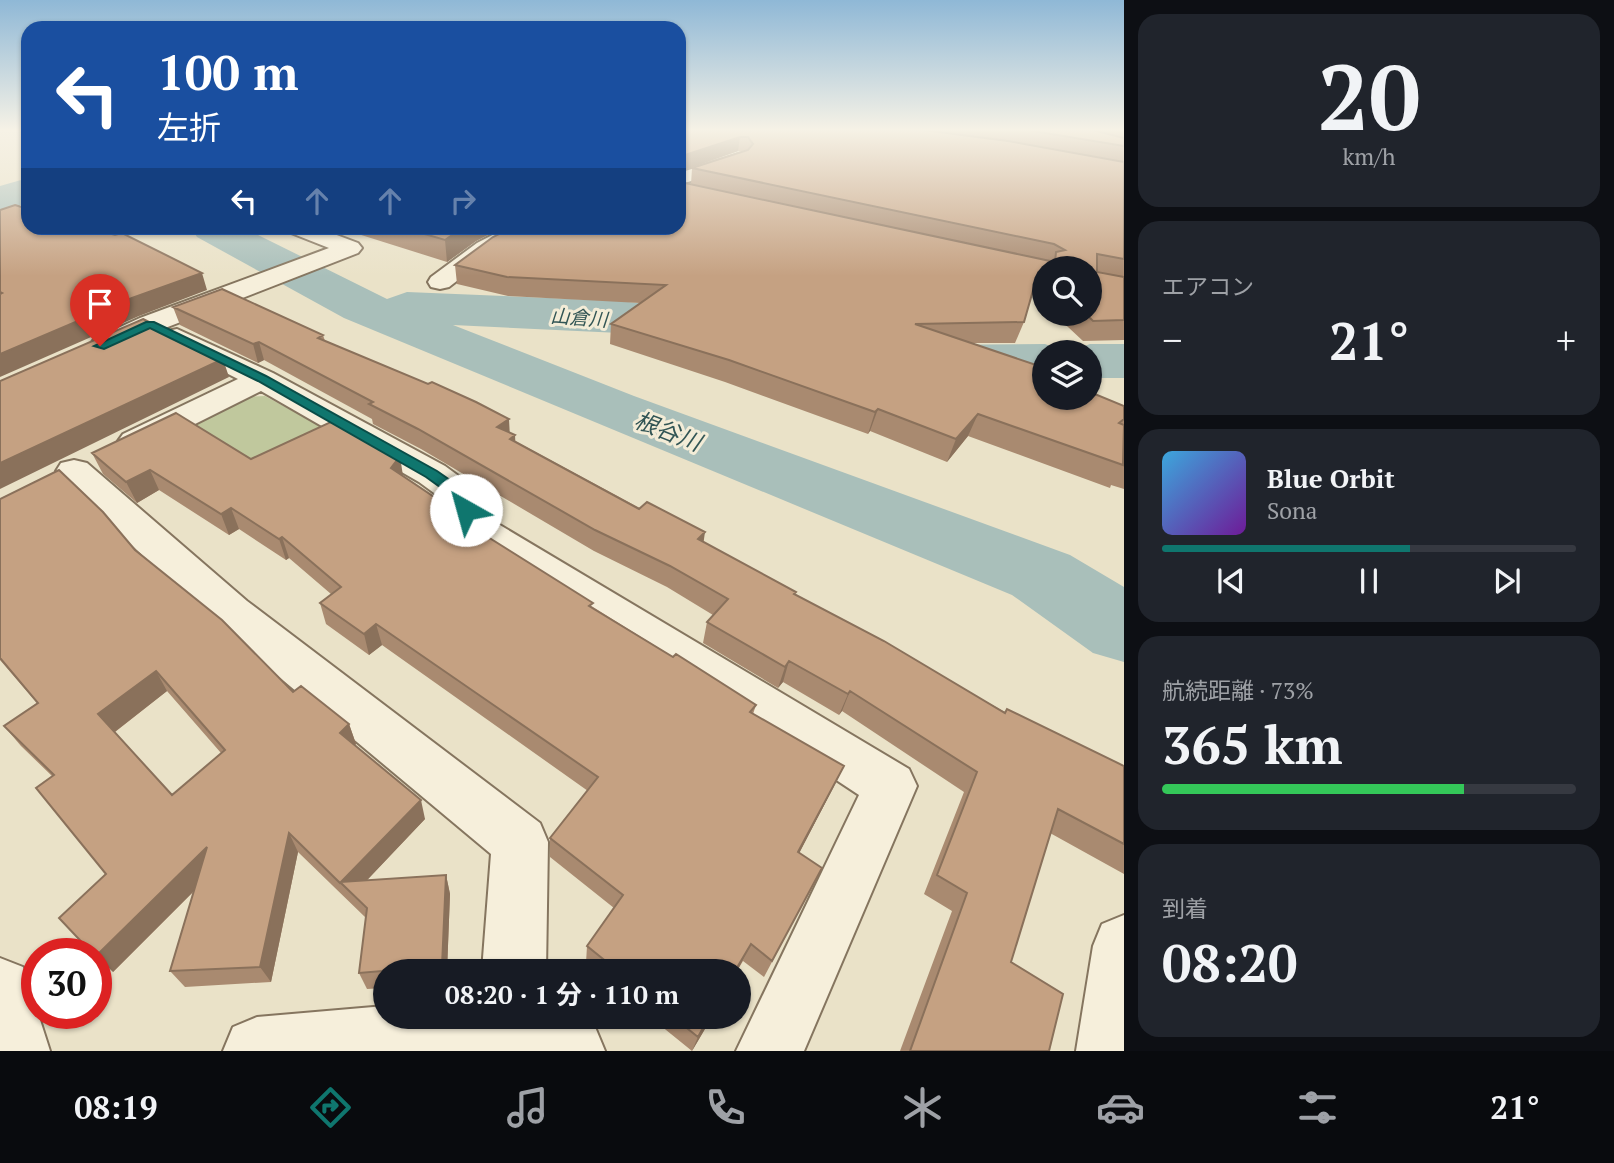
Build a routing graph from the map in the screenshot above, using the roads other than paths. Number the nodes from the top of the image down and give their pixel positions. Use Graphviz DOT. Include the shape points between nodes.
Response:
graph roads {
  1 [pos="317,235"];
  2 [pos="508,235"];
  3 [pos="440,282"];
  4 [pos="150,324"];
  5 [pos="75,358"];
  6 [pos="262,379"];
  7 [pos="1124,946"];
  8 [pos="514,959"];
  9 [pos="0,990"];
  10 [pos="382,1029"];
  11 [pos="542,1029"];
  12 [pos="16,1051"];
  13 [pos="257,1051"];
  14 [pos="571,1051"];
  15 [pos="770,1051"];
  16 [pos="1110,1051"];
  1 -- 4 [label="street" via="350,248"];
  2 -- 3 [label="street"];
  4 -- 5 [label="street"];
  4 -- 6 [label="street"];
  6 -- 8 [label="street" via="84,466 232,613 520,842"];
  6 -- 15 [label="street" via="432,474 462,496 471,525 890,786"];
  7 -- 16 [label="street"];
  9 -- 12 [label="street"];
  10 -- 13 [label="street"];
  11 -- 14 [label="street"];
}
